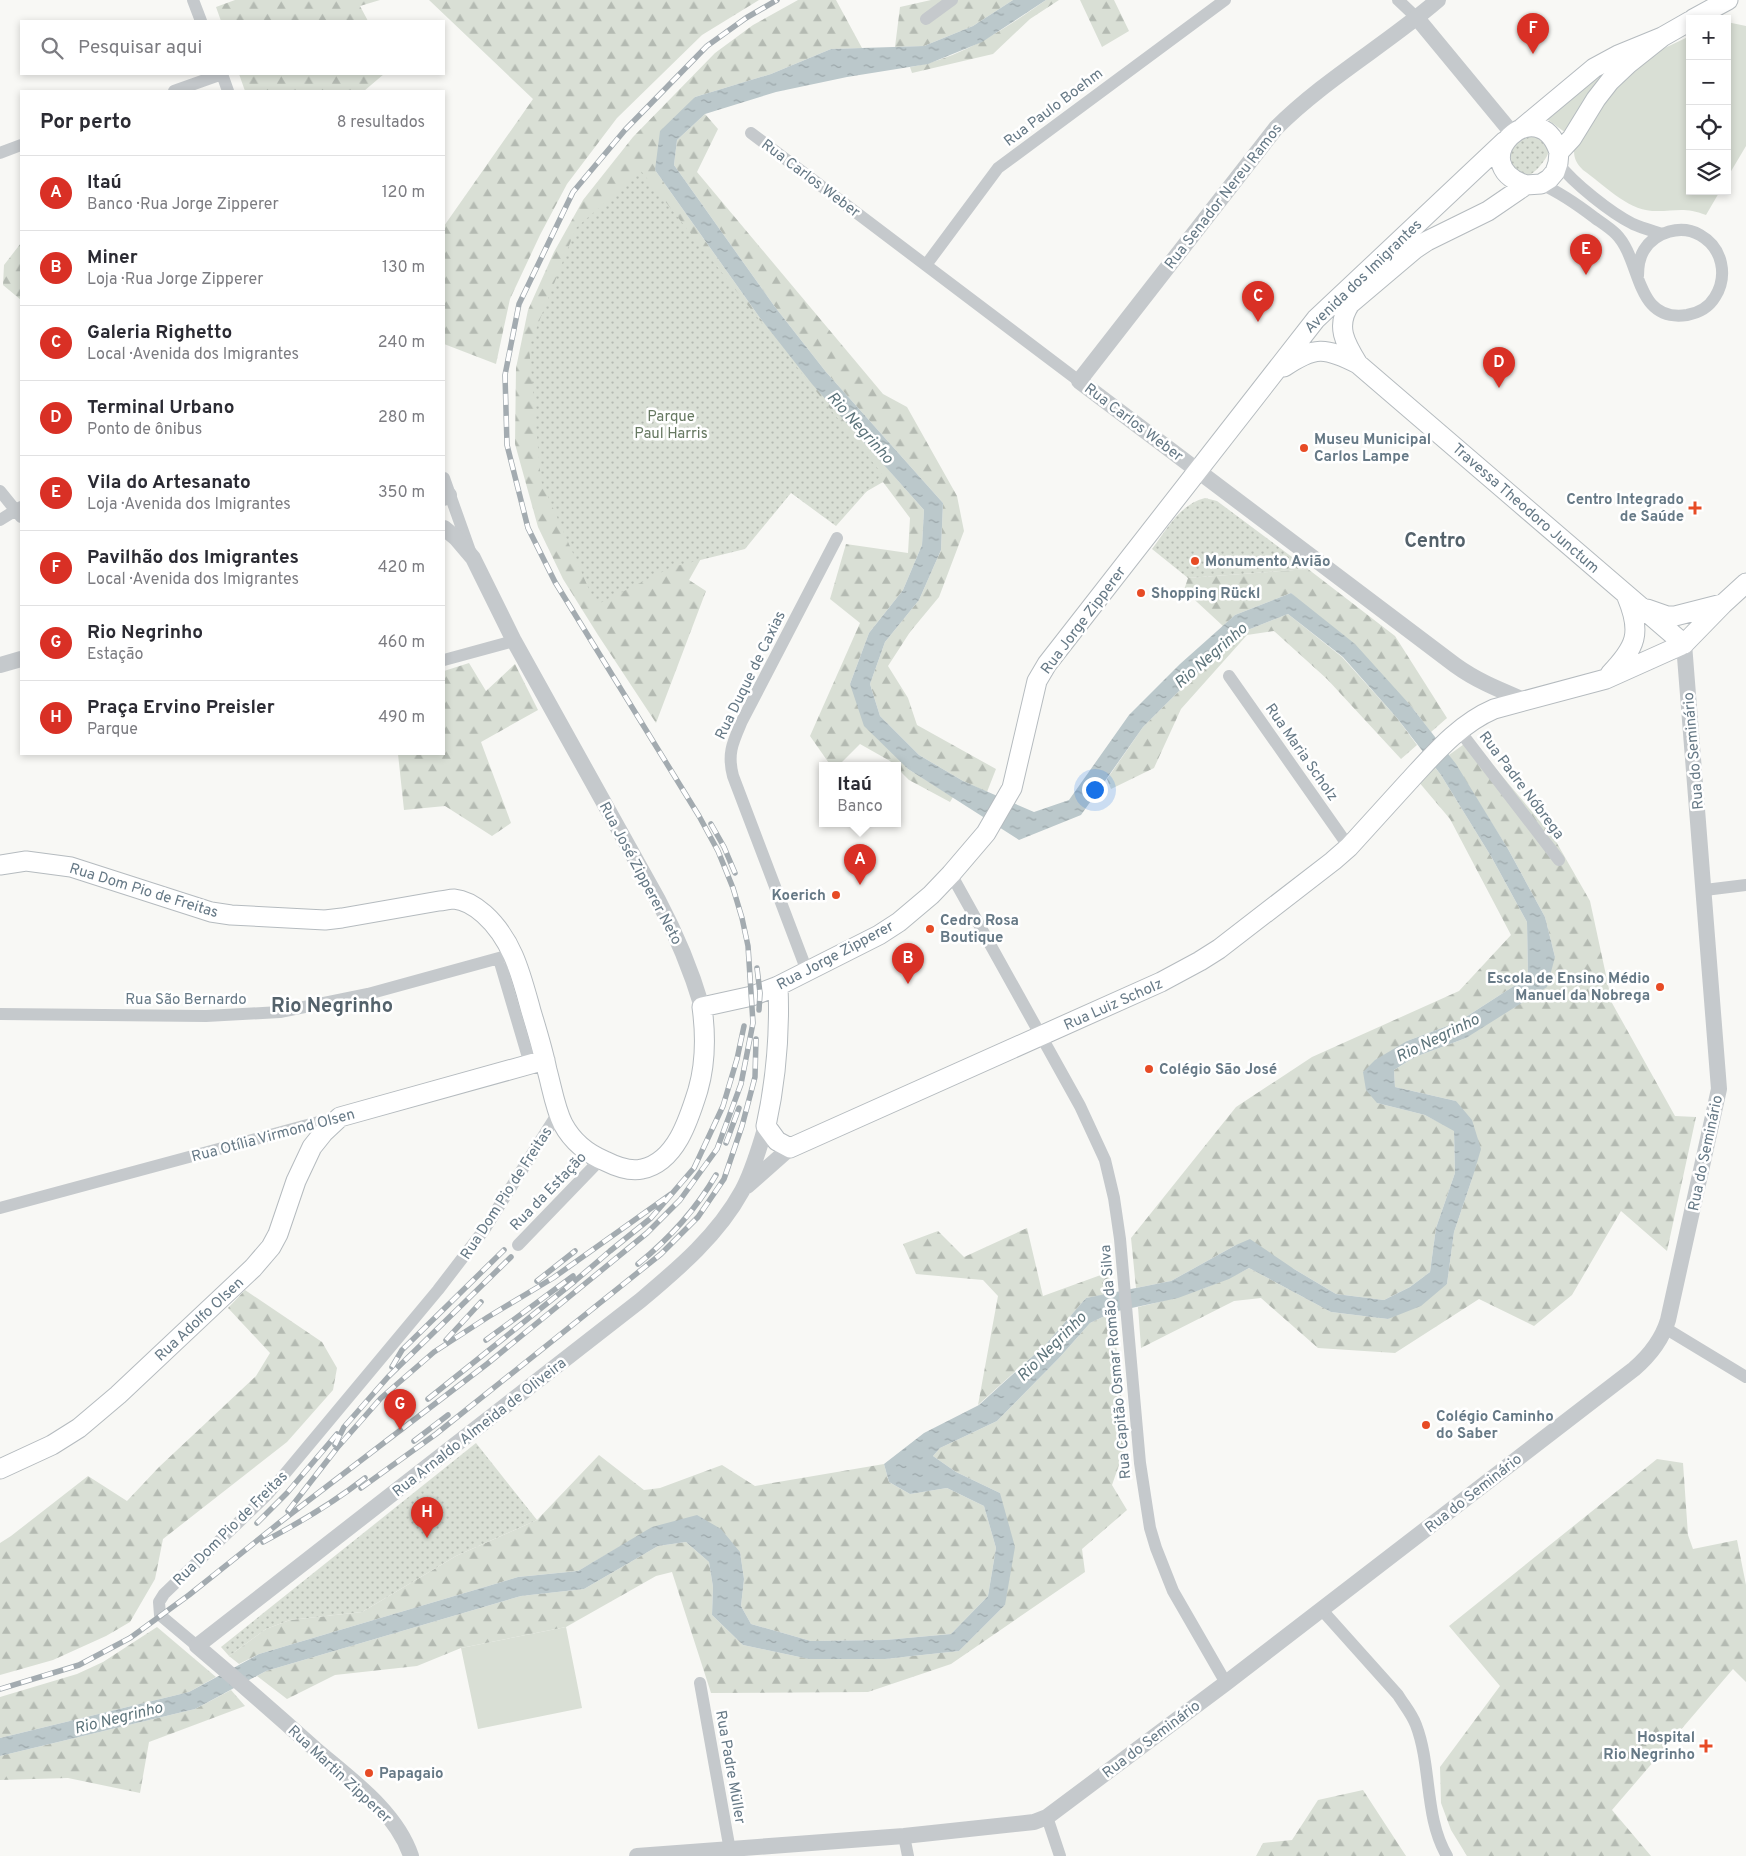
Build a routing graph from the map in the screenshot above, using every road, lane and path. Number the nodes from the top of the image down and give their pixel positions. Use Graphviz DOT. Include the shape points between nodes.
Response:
graph roads {
  1 [pos="193,0"];
  2 [pos="952,0"];
  3 [pos="1225,0"];
  4 [pos="1398,0"];
  5 [pos="1438,0"];
  6 [pos="1728,0"];
  7 [pos="1700,15"];
  8 [pos="1417,18"];
  9 [pos="926,19"];
  10 [pos="201,20"];
  11 [pos="1686,23"];
  12 [pos="1662,37"];
  13 [pos="219,75"];
  14 [pos="222,75"];
  15 [pos="177,90"];
  16 [pos="228,90"];
  17 [pos="751,133"];
  18 [pos="1513,134"];
  19 [pos="20,145"];
  20 [pos="0,153"];
  21 [pos="1559,158"];
  22 [pos="1534,185"];
  23 [pos="1662,234"];
  24 [pos="926,265"];
  25 [pos="1638,276"];
  26 [pos="1350,304"];
  27 [pos="1358,364"];
  28 [pos="1275,373"];
  29 [pos="1079,381"];
  30 [pos="1198,471"];
  31 [pos="445,484"];
  32 [pos="0,491"];
  33 [pos="447,497"];
  34 [pos="19,511"];
  35 [pos="0,520"];
  36 [pos="445,529"];
  37 [pos="837,538"];
  38 [pos="472,558"];
  39 [pos="1746,583"];
  40 [pos="1626,594"];
  41 [pos="1723,604"];
  42 [pos="1641,607"];
  43 [pos="514,641"];
  44 [pos="1684,644"];
  45 [pos="20,659"];
  46 [pos="445,660"];
  47 [pos="0,665"];
  48 [pos="1229,676"];
  49 [pos="1606,679"];
  50 [pos="1524,700"];
  51 [pos="1454,735"];
  52 [pos="1349,847"];
  53 [pos="1559,860"];
  54 [pos="0,865"];
  55 [pos="951,874"];
  56 [pos="1746,885"];
  57 [pos="1704,890"];
  58 [pos="507,956"];
  59 [pos="808,971"];
  60 [pos="778,986"];
  61 [pos="702,1007"];
  62 [pos="0,1014"];
  63 [pos="1041,1036"];
  64 [pos="538,1062"];
  65 [pos="558,1113"];
  66 [pos="340,1117"];
  67 [pos="766,1126"];
  68 [pos="790,1148"];
  69 [pos="600,1160"];
  70 [pos="743,1190"];
  71 [pos="0,1208"];
  72 [pos="518,1245"];
  73 [pos="1665,1328"];
  74 [pos="1746,1377"];
  75 [pos="0,1469"];
  76 [pos="1321,1609"];
  77 [pos="197,1646"];
  78 [pos="219,1665"];
  79 [pos="700,1683"];
  80 [pos="1226,1683"];
  81 [pos="1047,1817"];
  82 [pos="904,1836"];
  83 [pos="730,1853"];
  84 [pos="411,1856"];
  85 [pos="637,1856"];
  86 [pos="908,1856"];
  87 [pos="1060,1856"];
  88 [pos="1447,1856"];
  1 -- 10 [label="street"];
  2 -- 9 [label="street"];
  3 -- 24 [label="street, Rua Paulo Boehm" via="998,168"];
  4 -- 8 [label="street"];
  5 -- 8 [label="street, Rua Senador Nereu Ramos"];
  6 -- 7 [label="main road"];
  8 -- 18 [label="street"];
  8 -- 29 [label="street, Rua Senador Nereu Ramos" via="1307,99 1276,128"];
  11 -- 12 [label="main road, Avenida dos Imigrantes"];
  12 -- 18 [label="main road, Avenida dos Imigrantes" via="1594,68"];
  12 -- 21 [label="main road, Avenida dos Imigrantes" via="1610,82"];
  13 -- 15 [label="street"];
  14 -- 16 [label="street"];
  17 -- 24 [label="street, Rua Carlos Weber"];
  18 -- 21 [label="main road" via="1532,127 1546,132 1556,143"];
  18 -- 22 [label="main road" via="1501,152 1501,163 1515,182"];
  18 -- 28 [label="main road, Avenida dos Imigrantes" via="1316,319"];
  19 -- 20 [label="street"];
  21 -- 22 [label="main road, Avenida dos Imigrantes" via="1549,179"];
  21 -- 23 [label="street" via="1566,173 1625,220"];
  22 -- 25 [label="street" via="1561,193 1616,233"];
  22 -- 26 [label="main road, Avenida dos Imigrantes" via="1414,249"];
  23 -- 25 [label="street" via="1644,251"];
  23 -- 25 [label="street" via="1688,230 1710,242 1718,252 1723,277 1714,300 1693,314 1668,314 1647,300"];
  24 -- 29 [label="street, Rua Carlos Weber"];
  26 -- 27 [label="main road, Travessa Theodoro Junctum" via="1342,323 1343,334"];
  27 -- 28 [label="main road, Travessa Theodoro Junctum" via="1338,354 1320,351 1301,355"];
  27 -- 40 [label="main road, Travessa Theodoro Junctum"];
  28 -- 30 [label="main road, Avenida dos Imigrantes"];
  29 -- 30 [label="street, Rua Carlos Weber"];
  30 -- 50 [label="street, Rua Carlos Weber" via="1455,666 1493,688"];
  30 -- 55 [label="main road, Rua Jorge Zipperer" via="1042,672 1012,788 986,833"];
  31 -- 33 [label="street, Rua José Zipperer Neto"];
  32 -- 34 [label="street"];
  33 -- 38 [label="street, Rua José Zipperer Neto"];
  34 -- 35 [label="street"];
  36 -- 38 [label="street"];
  37 -- 59 [label="street, Rua Duque de Caxias" via="742,721 729,762"];
  38 -- 43 [label="street, Rua José Zipperer Neto"];
  39 -- 41 [label="main road"];
  40 -- 42 [label="main road, Travessa Theodoro Junctum"];
  40 -- 49 [label="main road, Travessa Theodoro Junctum" via="1636,620 1636,634 1625,659"];
  41 -- 42 [label="main road" via="1675,616"];
  41 -- 44 [label="main road"];
  42 -- 44 [label="main road, Travessa Theodoro Junctum"];
  43 -- 46 [label="street"];
  43 -- 61 [label="street, Rua José Zipperer Neto" via="671,924"];
  44 -- 49 [label="main road, Rua Luiz Scholz"];
  44 -- 57 [label="street, Rua do Seminário"];
  45 -- 47 [label="street"];
  48 -- 52 [label="street, Rua Maria Scholz"];
  49 -- 50 [label="main road, Rua Luiz Scholz"];
  50 -- 51 [label="main road, Rua Luiz Scholz" via="1480,715"];
  51 -- 52 [label="main road, Rua Luiz Scholz"];
  51 -- 53 [label="street, Rua Padre Nóbrega"];
  52 -- 63 [label="main road, Rua Luiz Scholz" via="1200,962"];
  54 -- 58 [label="main road, Rua Dom Pio de Freitas" via="26,861 71,867 231,916 325,920 454,900 466,902 478,908 501,932"];
  55 -- 59 [label="main road, Rua Jorge Zipperer" via="899,922"];
  55 -- 63 [label="street, Rua Capitão Osmar Romão da Silva"];
  56 -- 57 [label="street"];
  57 -- 73 [label="street, Rua do Seminário" via="1719,1089"];
  58 -- 62 [label="street, Rua São Bernardo" via="368,994 280,1012 206,1016"];
  58 -- 64 [label="main road, Rua Dom Pio de Freitas"];
  59 -- 60 [label="main road, Rua Jorge Zipperer"];
  60 -- 61 [label="main road, Rua Jorge Zipperer" via="752,996"];
  60 -- 67 [label="main road, Rua Arnaldo Almeida de Oliveira" via="778,1048"];
  61 -- 69 [label="main road, Rua José Zipperer Neto" via="706,1054 693,1108 676,1144 661,1162 641,1170"];
  63 -- 68 [label="main road, Rua Luiz Scholz"];
  63 -- 80 [label="street, Rua Capitão Osmar Romão da Silva" via="1092,1128 1105,1160 1118,1219 1142,1478 1150,1528 1172,1591"];
  64 -- 65 [label="main road, Rua Dom Pio de Freitas"];
  64 -- 66 [label="main road, Rua Otília Virmond Olsen"];
  65 -- 69 [label="main road, Rua José Zipperer Neto" via="572,1138"];
  65 -- 77 [label="street, Rua Dom Pio de Freitas" via="484,1230 438,1290 268,1494 164,1594 159,1602 160,1615"];
  66 -- 71 [label="street, Rua Otília Virmond Olsen"];
  66 -- 75 [label="main road, Rua Adolfo Olsen" via="312,1147 296,1181 278,1234 253,1268 79,1428 52,1445"];
  67 -- 68 [label="main road" via="777,1141"];
  67 -- 70 [label="street, Rua Arnaldo Almeida de Oliveira"];
  68 -- 70 [label="street, Rua Arnaldo Almeida de Oliveira"];
  69 -- 72 [label="street, Rua da Estação"];
  70 -- 77 [label="street, Rua Arnaldo Almeida de Oliveira" via="715,1231 658,1286"];
  73 -- 74 [label="street"];
  73 -- 76 [label="street, Rua do Seminário" via="1649,1356 1634,1369"];
  76 -- 80 [label="street, Rua do Seminário"];
  76 -- 88 [label="street" via="1409,1710 1421,1745 1437,1833"];
  77 -- 78 [label="street, Rua Dom Pio de Freitas"];
  78 -- 84 [label="street, Rua Martin Zipperer" via="378,1806 400,1832"];
  79 -- 83 [label="street, Rua Padre Müller"];
  80 -- 81 [label="street, Rua do Seminário"];
  81 -- 82 [label="street, Rua do Seminário" via="1034,1822"];
  81 -- 87 [label="street"];
  82 -- 83 [label="street, Rua do Seminário"];
  82 -- 86 [label="street"];
  83 -- 85 [label="street, Rua do Seminário"];
}
